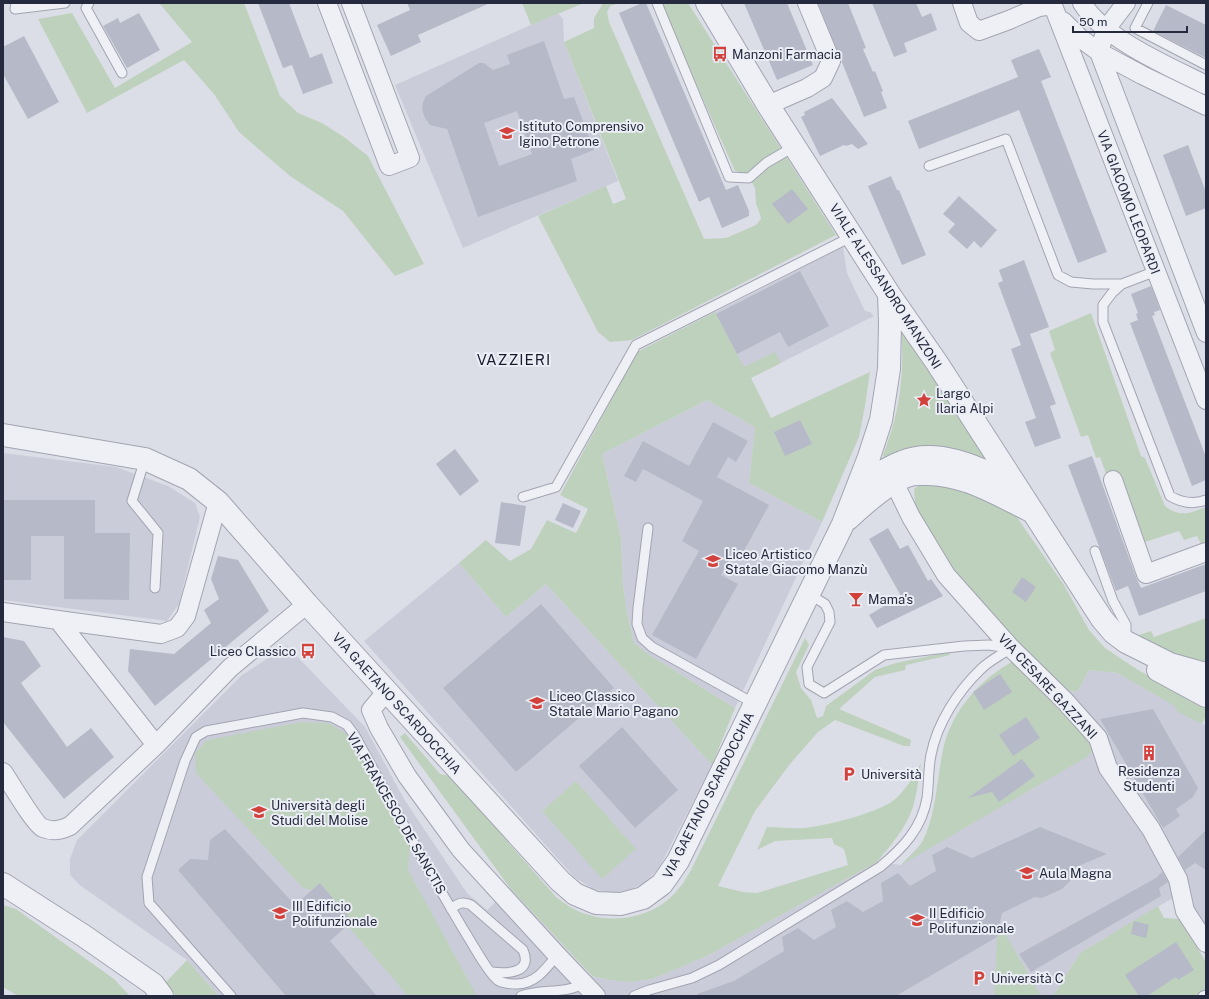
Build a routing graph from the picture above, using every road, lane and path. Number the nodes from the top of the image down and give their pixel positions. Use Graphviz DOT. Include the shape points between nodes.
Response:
graph roads {
  1 [pos="16,3"];
  2 [pos="65,3"];
  3 [pos="89,3"];
  4 [pos="327,3"];
  5 [pos="351,3"];
  6 [pos="657,3"];
  7 [pos="706,3"];
  8 [pos="807,3"];
  9 [pos="962,3"];
  10 [pos="1082,3"];
  11 [pos="1148,3"];
  12 [pos="1053,4"];
  13 [pos="1114,13"];
  14 [pos="1099,52"];
  15 [pos="1206,65"];
  16 [pos="374,66"];
  17 [pos="122,73"];
  18 [pos="354,73"];
  19 [pos="1206,85"];
  20 [pos="768,105"];
  21 [pos="1206,106"];
  22 [pos="795,146"];
  23 [pos="929,166"];
  24 [pos="853,236"];
  25 [pos="1156,271"];
  26 [pos="1122,284"];
  27 [pos="1189,289"];
  28 [pos="889,294"];
  29 [pos="1167,298"];
  30 [pos="1206,333"];
  31 [pos="1206,400"];
  32 [pos="3,435"];
  33 [pos="145,459"];
  34 [pos="889,476"];
  35 [pos="1113,480"];
  36 [pos="1015,484"];
  37 [pos="857,488"];
  38 [pos="523,497"];
  39 [pos="1206,500"];
  40 [pos="218,502"];
  41 [pos="1033,513"];
  42 [pos="843,524"];
  43 [pos="648,528"];
  44 [pos="1095,551"];
  45 [pos="1206,552"];
  46 [pos="155,588"];
  47 [pos="809,594"];
  48 [pos="307,604"];
  49 [pos="3,612"];
  50 [pos="58,620"];
  51 [pos="1126,642"];
  52 [pos="1011,648"];
  53 [pos="1206,674"];
  54 [pos="386,692"];
  55 [pos="1206,696"];
  56 [pos="755,704"];
  57 [pos="156,745"];
  58 [pos="3,772"];
  59 [pos="3,884"];
  60 [pos="451,909"];
  61 [pos="1206,943"];
  62 [pos="556,955"];
  63 [pos="492,972"];
  64 [pos="584,983"];
  65 [pos="157,990"];
  66 [pos="1206,994"];
  67 [pos="231,996"];
  68 [pos="521,996"];
  69 [pos="596,996"];
  70 [pos="634,996"];
  71 [pos="1203,996"];
  1 -- 2 [label="lane" via="16,9"];
  3 -- 17 [label="lane" via="86,8"];
  4 -- 18 [label="street"];
  5 -- 16 [label="street"];
  6 -- 22 [label="lane" via="730,177 749,178 766,163"];
  7 -- 20 [label="street, VIALE ALESSANDRO MANZONI"];
  8 -- 20 [label="street" via="831,61 823,78"];
  9 -- 12 [label="street" via="969,23 979,31"];
  10 -- 13 [label="street"];
  11 -- 15 [label="lane" via="1135,28"];
  12 -- 14 [label="street" via="1080,38"];
  12 -- 25 [label="street, VIA GIACOMO LEOPARDI"];
  13 -- 14 [label="street"];
  13 -- 19 [label="street" via="1147,56"];
  14 -- 21 [label="street"];
  14 -- 27 [label="street, VIA GIACOMO LEOPARDI"];
  16 -- 18 [label="street"];
  16 -- 18 [label="street" via="410,158 389,166"];
  20 -- 22 [label="street, VIALE ALESSANDRO MANZONI"];
  22 -- 24 [label="street, VIALE ALESSANDRO MANZONI"];
  23 -- 26 [label="lane" via="1006,139 1058,275 1071,282"];
  24 -- 28 [label="street, VIALE ALESSANDRO MANZONI"];
  24 -- 38 [label="lane" via="636,345 556,487"];
  25 -- 26 [label="lane"];
  25 -- 29 [label="street, VIA GIACOMO LEOPARDI"];
  26 -- 39 [label="lane" via="1112,292 1104,305 1103,322 1170,496 1180,502 1197,503"];
  27 -- 29 [label="street"];
  27 -- 30 [label="street, VIA GIACOMO LEOPARDI"];
  28 -- 36 [label="street, VIALE ALESSANDRO MANZONI"];
  28 -- 37 [label="street, VIA GAETANO SCARDOCCHIA" via="889,369 881,420"];
  29 -- 31 [label="street, VIA GIACOMO LEOPARDI"];
  32 -- 33 [label="street, VIA GAETANO SCARDOCCHIA"];
  33 -- 40 [label="street, VIA GAETANO SCARDOCCHIA" via="189,479"];
  33 -- 46 [label="lane" via="132,501 158,533"];
  34 -- 36 [label="street, VIA GAETANO SCARDOCCHIA" via="903,461 922,457 942,458 968,465"];
  34 -- 37 [label="street, VIA GAETANO SCARDOCCHIA"];
  34 -- 41 [label="street, VIA GAETANO SCARDOCCHIA" via="932,473 953,476"];
  34 -- 42 [label="street, VIA GAETANO SCARDOCCHIA"];
  34 -- 52 [label="street, VIA CESARE GAZZANI" via="946,575"];
  35 -- 45 [label="street" via="1146,574"];
  36 -- 41 [label="street, VIALE ALESSANDRO MANZONI"];
  37 -- 42 [label="street, VIA GAETANO SCARDOCCHIA"];
  40 -- 48 [label="street, VIA GAETANO SCARDOCCHIA"];
  40 -- 50 [label="street" via="186,616 177,628 161,634"];
  41 -- 51 [label="street, VIALE ALESSANDRO MANZONI" via="1102,619"];
  42 -- 47 [label="street, VIA GAETANO SCARDOCCHIA"];
  43 -- 56 [label="lane" via="638,608 638,624 642,638 652,647"];
  44 -- 51 [label="lane" via="1113,601 1126,625"];
  47 -- 52 [label="lane" via="825,604 829,612 830,622 807,667 809,684 824,693 884,656 964,646 988,645"];
  47 -- 56 [label="street, VIA GAETANO SCARDOCCHIA"];
  48 -- 54 [label="street, VIA GAETANO SCARDOCCHIA"];
  48 -- 57 [label="street" via="230,668"];
  49 -- 50 [label="street"];
  50 -- 57 [label="street"];
  51 -- 53 [label="street, VIALE ALESSANDRO MANZONI" via="1170,664"];
  51 -- 55 [label="street, VIALE ALESSANDRO MANZONI" via="1157,669"];
  52 -- 61 [label="street, VIA CESARE GAZZANI" via="1098,738 1108,768 1151,829 1178,879 1185,911"];
  52 -- 70 [label="lane" via="982,668 958,695 942,722 931,755 927,799 918,827 898,853 880,867 719,965 692,978"];
  54 -- 56 [label="street, VIA GAETANO SCARDOCCHIA" via="560,881 575,894 596,903 622,904 642,898 662,884 678,861"];
  54 -- 62 [label="street, VIA FRANCESCO DE SANCTIS" via="371,710 407,776 461,850"];
  57 -- 58 [label="street" via="70,826 58,831 42,828"];
  59 -- 65 [label="street" via="84,936"];
  60 -- 63 [label="lane, VIA FRANCESCO DE SANCTIS"];
  60 -- 63 [label="lane" via="461,903 471,905 524,950 526,962 522,968 503,974"];
  60 -- 67 [label="lane, VIA FRANCESCO DE SANCTIS" via="346,725 332,717 303,713 206,731 196,737 185,761 147,877 149,903"];
  62 -- 63 [label="lane, VIA FRANCESCO DE SANCTIS" via="545,970 533,980 508,984 497,981"];
  62 -- 64 [label="street, VIA FRANCESCO DE SANCTIS"];
  64 -- 68 [label="lane" via="567,990 534,992"];
  64 -- 69 [label="street, VIA FRANCESCO DE SANCTIS"];
  66 -- 71 [label="lane"];
}
